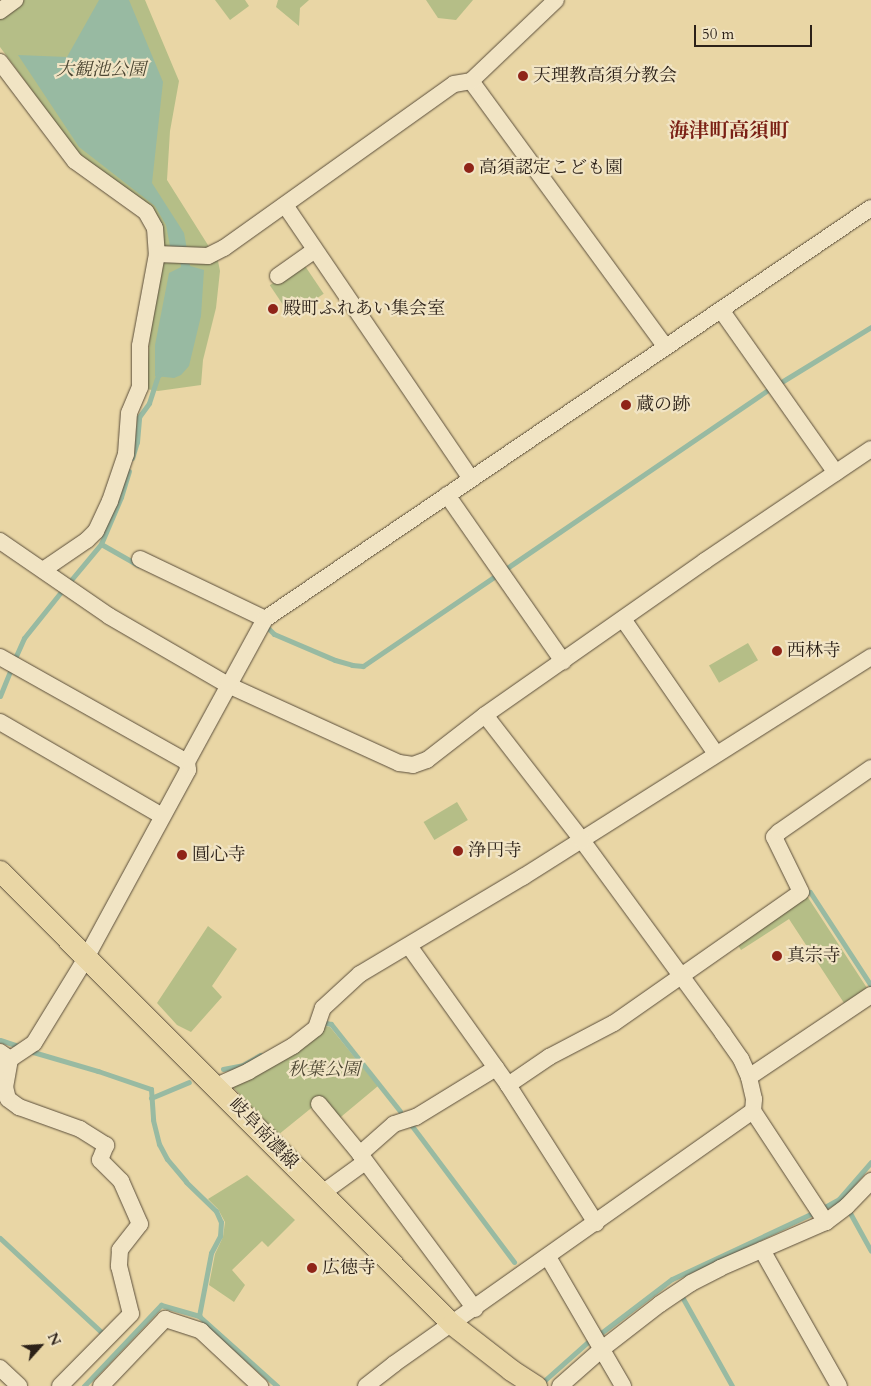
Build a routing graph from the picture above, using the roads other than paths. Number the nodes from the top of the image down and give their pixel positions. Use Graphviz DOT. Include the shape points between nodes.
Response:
graph roads {
  1 [pos="15,0"];
  2 [pos="556,0"];
  3 [pos="0,11"];
  4 [pos="0,62"];
  5 [pos="471,81"];
  6 [pos="285,205"];
  7 [pos="871,208"];
  8 [pos="315,250"];
  9 [pos="157,254"];
  10 [pos="278,276"];
  11 [pos="721,310"];
  12 [pos="665,346"];
  13 [pos="871,449"];
  14 [pos="836,472"];
  15 [pos="471,479"];
  16 [pos="447,495"];
  17 [pos="0,541"];
  18 [pos="140,559"];
  19 [pos="43,570"];
  20 [pos="265,619"];
  21 [pos="623,619"];
  22 [pos="0,657"];
  23 [pos="871,657"];
  24 [pos="563,661"];
  25 [pos="228,685"];
  26 [pos="485,715"];
  27 [pos="0,722"];
  28 [pos="716,754"];
  29 [pos="187,762"];
  30 [pos="871,768"];
  31 [pos="162,816"];
  32 [pos="582,840"];
  33 [pos="0,871"];
  34 [pos="409,946"];
  35 [pos="86,958"];
  36 [pos="682,975"];
  37 [pos="871,995"];
  38 [pos="3,1059"];
  39 [pos="496,1068"];
  40 [pos="749,1077"];
  41 [pos="508,1085"];
  42 [pos="216,1086"];
  43 [pos="319,1104"];
  44 [pos="753,1111"];
  45 [pos="362,1158"];
  46 [pos="871,1180"];
  47 [pos="321,1194"];
  48 [pos="826,1222"];
  49 [pos="596,1223"];
  50 [pos="762,1250"];
  51 [pos="548,1257"];
  52 [pos="475,1309"];
  53 [pos="452,1324"];
  54 [pos="602,1349"];
  55 [pos="0,1368"];
  56 [pos="20,1386"];
  57 [pos="60,1386"];
  58 [pos="101,1386"];
  59 [pos="260,1386"];
  60 [pos="366,1386"];
  61 [pos="536,1386"];
  62 [pos="560,1386"];
  63 [pos="624,1386"];
  64 [pos="839,1386"];
  1 -- 3 [label="street"];
  2 -- 5 [label="street"];
  4 -- 9 [label="street" via="75,161 146,212 154,228"];
  5 -- 6 [label="street" via="454,84"];
  5 -- 12 [label="street"];
  6 -- 8 [label="street"];
  6 -- 9 [label="street" via="216,253 208,256"];
  7 -- 11 [label="street"];
  8 -- 10 [label="street"];
  8 -- 15 [label="street"];
  9 -- 19 [label="street" via="140,346 140,387 129,413 126,454 110,501 96,531"];
  11 -- 12 [label="street"];
  11 -- 14 [label="street"];
  12 -- 15 [label="street"];
  13 -- 14 [label="street"];
  14 -- 21 [label="street"];
  15 -- 16 [label="street"];
  16 -- 20 [label="street"];
  16 -- 24 [label="street"];
  17 -- 19 [label="street"];
  18 -- 20 [label="street"];
  19 -- 25 [label="street" via="108,616"];
  20 -- 25 [label="street"];
  21 -- 24 [label="street"];
  21 -- 28 [label="street"];
  22 -- 29 [label="street"];
  23 -- 28 [label="street"];
  24 -- 26 [label="street"];
  25 -- 26 [label="street" via="399,763 412,765 427,760"];
  25 -- 29 [label="street"];
  26 -- 32 [label="street"];
  27 -- 31 [label="street"];
  28 -- 32 [label="street"];
  29 -- 31 [label="street" via="188,770"];
  30 -- 36 [label="street" via="774,837 801,892"];
  31 -- 35 [label="street"];
  32 -- 34 [label="street"];
  32 -- 36 [label="street"];
  33 -- 35 [label="main road, 岐阜南濃線"];
  34 -- 39 [label="street"];
  34 -- 42 [label="street" via="360,974 323,1008 316,1028 293,1046"];
  35 -- 38 [label="street" via="34,1043"];
  35 -- 42 [label="main road, 岐阜南濃線"];
  36 -- 40 [label="street" via="741,1059"];
  36 -- 41 [label="street" via="614,1022 549,1057"];
  37 -- 40 [label="street"];
  38 -- 57 [label="street" via="8,1099 19,1107 80,1129 106,1145 100,1160 121,1181 140,1224 120,1250 120,1266 131,1314"];
  39 -- 41 [label="street"];
  39 -- 45 [label="street" via="416,1117 394,1124"];
  40 -- 44 [label="street"];
  41 -- 49 [label="street"];
  42 -- 47 [label="main road, 岐阜南濃線"];
  43 -- 45 [label="street"];
  44 -- 48 [label="street"];
  44 -- 49 [label="street"];
  45 -- 47 [label="street"];
  45 -- 52 [label="street"];
  46 -- 48 [label="street" via="847,1206"];
  47 -- 53 [label="main road, 岐阜南濃線"];
  48 -- 50 [label="street"];
  49 -- 51 [label="street"];
  50 -- 54 [label="street" via="691,1283"];
  50 -- 64 [label="street"];
  51 -- 52 [label="street"];
  51 -- 54 [label="street"];
  52 -- 53 [label="street"];
  53 -- 60 [label="street"];
  53 -- 61 [label="main road, 岐阜南濃線"];
  54 -- 62 [label="street"];
  54 -- 63 [label="street"];
  55 -- 56 [label="street"];
  58 -- 59 [label="street" via="165,1319 201,1331"];
}
